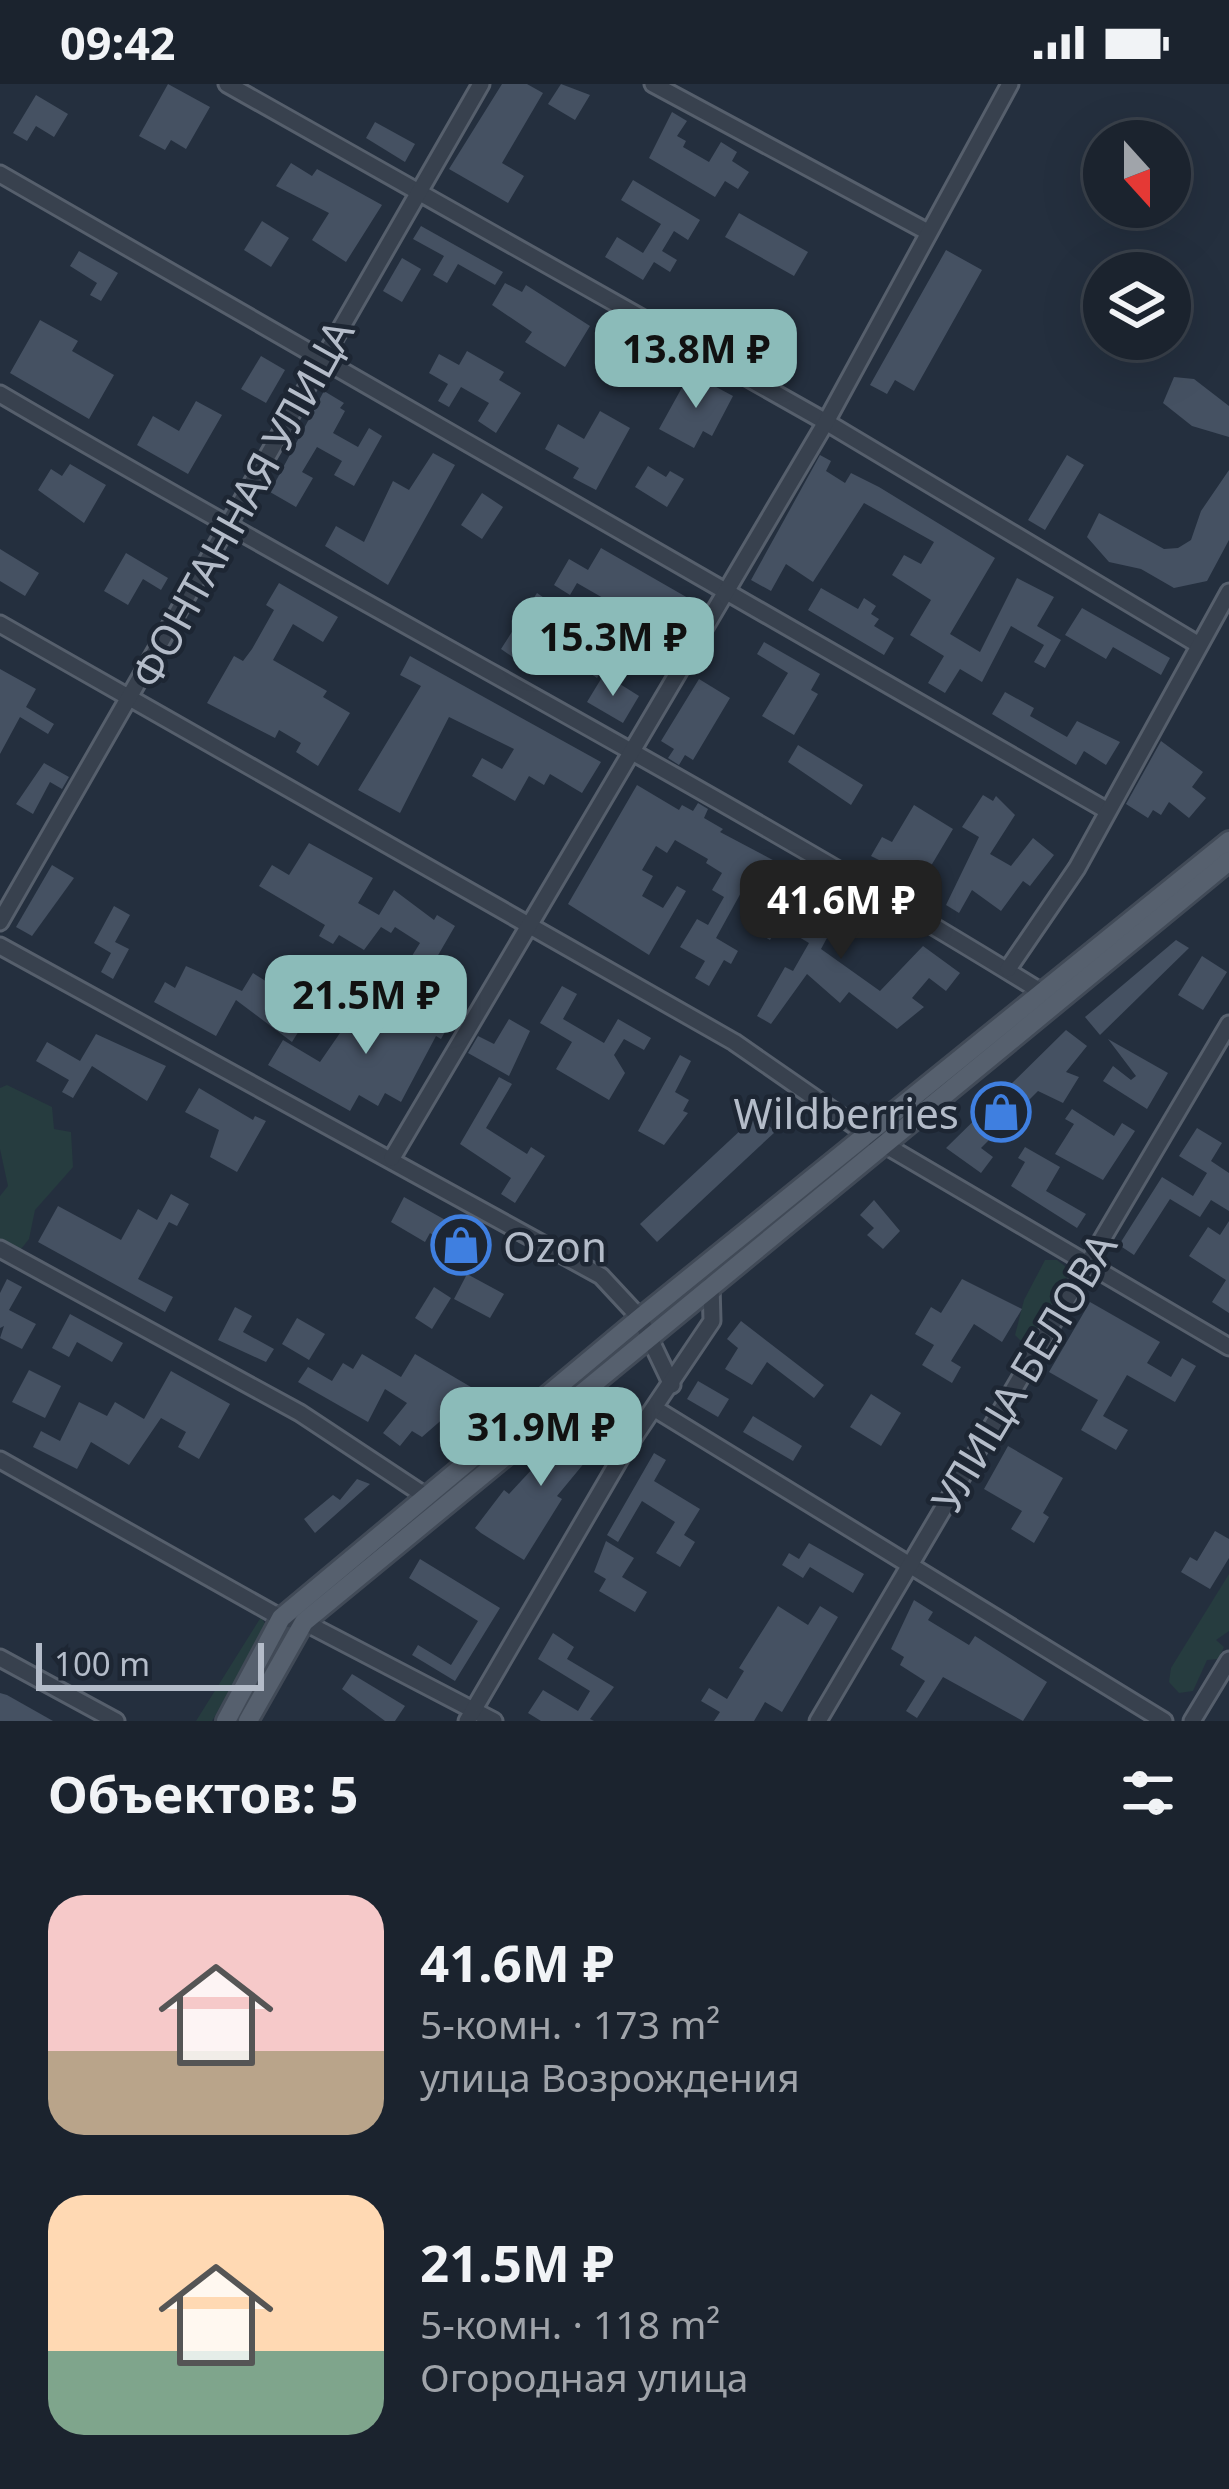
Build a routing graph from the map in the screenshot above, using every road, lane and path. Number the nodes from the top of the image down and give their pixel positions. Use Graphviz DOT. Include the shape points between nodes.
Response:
graph roads {
  1 [pos="227,84"];
  2 [pos="481,84"];
  3 [pos="653,84"];
  4 [pos="1010,84"];
  5 [pos="0,174"];
  6 [pos="418,192"];
  7 [pos="926,231"];
  8 [pos="324,357"];
  9 [pos="0,394"];
  10 [pos="826,422"];
  11 [pos="225,527"];
  12 [pos="725,587"];
  13 [pos="1229,592"];
  14 [pos="0,624"];
  15 [pos="1199,645"];
  16 [pos="132,697"];
  17 [pos="627,753"];
  18 [pos="1106,810"];
  19 [pos="1229,841"];
  20 [pos="1229,861"];
  21 [pos="0,922"];
  22 [pos="527,927"];
  23 [pos="0,946"];
  24 [pos="1008,969"];
  25 [pos="1050,997"];
  26 [pos="1229,1024"];
  27 [pos="876,1139"];
  28 [pos="392,1158"];
  29 [pos="0,1249"];
  30 [pos="1087,1262"];
  31 [pos="711,1285"];
  32 [pos="640,1318"];
  33 [pos="651,1336"];
  34 [pos="1229,1347"];
  35 [pos="672,1385"];
  36 [pos="656,1410"];
  37 [pos="0,1460"];
  38 [pos="427,1497"];
  39 [pos="907,1568"];
  40 [pos="281,1618"];
  41 [pos="304,1622"];
  42 [pos="0,1658"];
  43 [pos="1229,1660"];
  44 [pos="470,1715"];
  45 [pos="116,1721"];
  46 [pos="226,1721"];
  47 [pos="248,1721"];
  48 [pos="494,1721"];
  49 [pos="818,1721"];
  50 [pos="1164,1721"];
  51 [pos="1192,1721"];
  1 -- 6 [label="street"];
  2 -- 6 [label="street, ФОНТАННАЯ УЛИЦА"];
  3 -- 7 [label="street"];
  4 -- 7 [label="street"];
  5 -- 8 [label="street"];
  6 -- 8 [label="street, ФОНТАННАЯ УЛИЦА"];
  6 -- 10 [label="street"];
  7 -- 10 [label="street"];
  8 -- 11 [label="street, ФОНТАННАЯ УЛИЦА"];
  8 -- 12 [label="street"];
  9 -- 11 [label="street"];
  10 -- 12 [label="street"];
  10 -- 15 [label="street"];
  11 -- 16 [label="street, ФОНТАННАЯ УЛИЦА"];
  11 -- 17 [label="street"];
  12 -- 17 [label="street"];
  12 -- 18 [label="street"];
  13 -- 15 [label="street"];
  14 -- 16 [label="street"];
  15 -- 18 [label="street"];
  16 -- 21 [label="street, ФОНТАННАЯ УЛИЦА"];
  16 -- 22 [label="street"];
  17 -- 22 [label="street"];
  17 -- 24 [label="street"];
  18 -- 24 [label="street" via="1078,868"];
  19 -- 25 [label="main road"];
  20 -- 25 [label="main road"];
  22 -- 27 [label="street" via="734,1042"];
  22 -- 28 [label="street"];
  23 -- 28 [label="street"];
  24 -- 25 [label="street"];
  25 -- 27 [label="main road"];
  26 -- 30 [label="street, УЛИЦА БЕЛОВА"];
  27 -- 30 [label="street"];
  27 -- 31 [label="main road"];
  27 -- 32 [label="main road"];
  28 -- 32 [label="street" via="601,1276"];
  29 -- 38 [label="street" via="300,1413"];
  30 -- 34 [label="street"];
  30 -- 39 [label="street, УЛИЦА БЕЛОВА"];
  31 -- 33 [label="main road"];
  31 -- 35 [label="street" via="712,1321"];
  32 -- 33 [label="street"];
  32 -- 38 [label="main road"];
  33 -- 35 [label="street"];
  33 -- 41 [label="main road"];
  35 -- 36 [label="street"];
  36 -- 39 [label="street"];
  36 -- 44 [label="street"];
  37 -- 40 [label="street"];
  38 -- 40 [label="main road"];
  39 -- 49 [label="street, УЛИЦА БЕЛОВА"];
  39 -- 50 [label="street"];
  40 -- 41 [label="street"];
  40 -- 46 [label="main road"];
  41 -- 44 [label="street"];
  41 -- 47 [label="main road"];
  42 -- 45 [label="street"];
  43 -- 51 [label="street"];
  44 -- 48 [label="street"];
}
